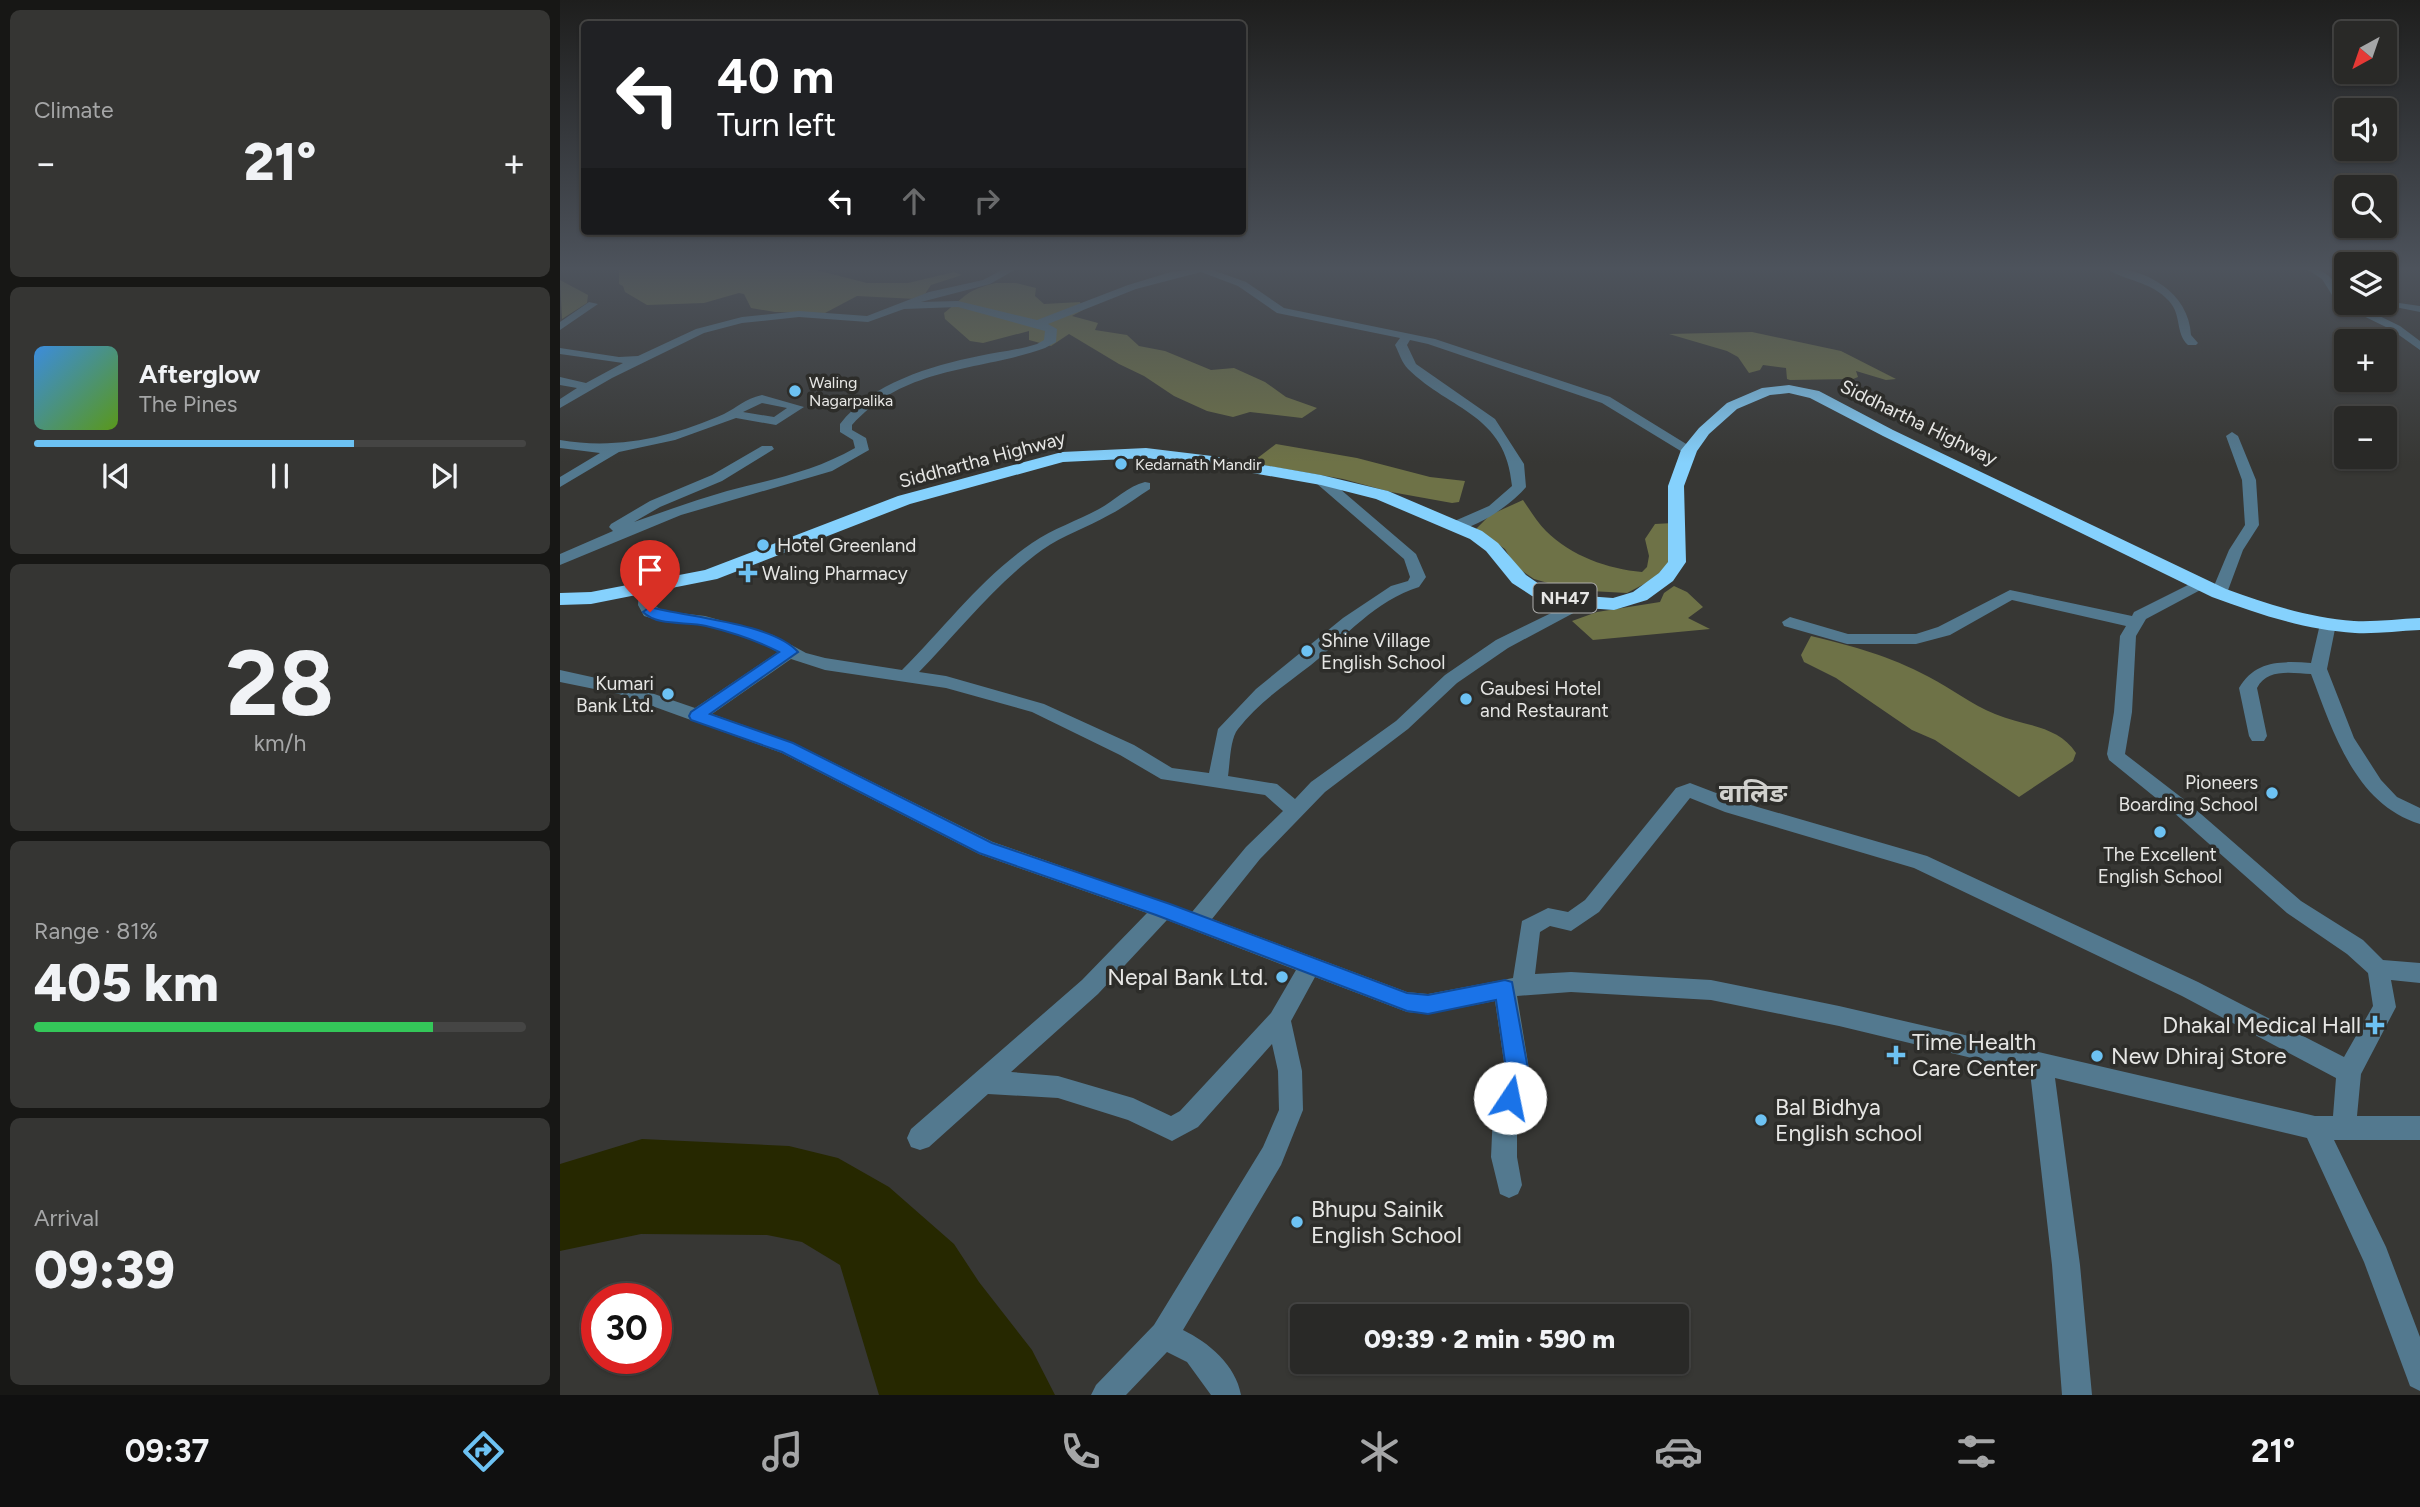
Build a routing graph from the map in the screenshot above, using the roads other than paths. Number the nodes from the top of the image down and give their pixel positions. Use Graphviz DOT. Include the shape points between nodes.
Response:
graph roads {
  1 [pos="695,333"];
  2 [pos="1051,333"];
  3 [pos="1392,333"];
  4 [pos="2185,333"];
  5 [pos="2402,333"];
  6 [pos="1407,336"];
  7 [pos="2192,343"];
  8 [pos="2420,347"];
  9 [pos="560,351"];
  10 [pos="638,359"];
  11 [pos="560,381"];
  12 [pos="589,387"];
  13 [pos="560,404"];
  14 [pos="735,414"];
  15 [pos="2232,436"];
  16 [pos="560,444"];
  17 [pos="767,449"];
  18 [pos="613,450"];
  19 [pos="1689,450"];
  20 [pos="1321,480"];
  21 [pos="560,483"];
  22 [pos="1145,486"];
  23 [pos="1455,526"];
  24 [pos="561,559"];
  25 [pos="2201,584"];
  26 [pos="647,587"];
  27 [pos="2219,593"];
  28 [pos="560,599"];
  29 [pos="1586,602"];
  30 [pos="1790,622"];
  31 [pos="2136,622"];
  32 [pos="2328,624"];
  33 [pos="2420,624"];
  34 [pos="790,652"];
  35 [pos="2318,669"];
  36 [pos="907,675"];
  37 [pos="560,676"];
  38 [pos="697,716"];
  39 [pos="2258,736"];
  40 [pos="1217,782"];
  41 [pos="1294,809"];
  42 [pos="2420,817"];
  43 [pos="1163,910"];
  44 [pos="1195,923"];
  45 [pos="1310,967"];
  46 [pos="2378,969"];
  47 [pos="2420,973"];
  48 [pos="1514,987"];
  49 [pos="1279,1020"];
  50 [pos="2041,1064"];
  51 [pos="2349,1072"];
  52 [pos="983,1082"];
  53 [pos="2344,1127"];
  54 [pos="2315,1128"];
  55 [pos="2420,1128"];
  56 [pos="920,1138"];
  57 [pos="1510,1185"];
  58 [pos="1164,1335"];
  59 [pos="2420,1376"];
  60 [pos="1106,1395"];
  61 [pos="1226,1395"];
  62 [pos="2077,1395"];
  1 -- 10 [label="street"];
  2 -- 24 [label="street" via="1050,342 1032,350 977,360 883,393 846,424 846,432 859,438 862,450 840,464 714,499"];
  3 -- 6 [label="street"];
  4 -- 7 [label="street"];
  5 -- 8 [label="street"];
  6 -- 19 [label="street" via="1606,400"];
  6 -- 23 [label="street" via="1401,345 1411,366 1491,422 1517,464 1518,487 1494,509"];
  9 -- 10 [label="street"];
  10 -- 12 [label="street"];
  11 -- 12 [label="street"];
  12 -- 13 [label="street"];
  14 -- 18 [label="street" via="676,436"];
  15 -- 27 [label="street" via="2249,480 2252,525"];
  16 -- 18 [label="street"];
  17 -- 24 [label="street" via="717,478 654,504"];
  18 -- 21 [label="street"];
  19 -- 25 [label="highway, Siddhartha Highway / NH47" via="1732,406 1767,391 1814,394"];
  19 -- 29 [label="highway, Siddhartha Highway / NH47" via="1676,486 1677,562 1666,577 1640,596 1614,604"];
  20 -- 23 [label="highway, Siddhartha Highway / NH47" via="1382,495"];
  20 -- 26 [label="highway, Siddhartha Highway / NH47" via="1146,453 1062,457 904,500 710,575"];
  20 -- 40 [label="street" via="1411,557 1418,577 1414,584 1397,589 1349,622 1262,693 1227,729"];
  22 -- 36 [label="street" via="1036,547 971,603"];
  23 -- 29 [label="highway, Siddhartha Highway / NH47" via="1492,547 1519,579 1539,592"];
  25 -- 27 [label="highway, Siddhartha Highway / NH47"];
  25 -- 31 [label="street"];
  26 -- 28 [label="highway, Siddhartha Highway / NH47"];
  26 -- 34 [label="street" via="650,612 705,621 767,639"];
  27 -- 32 [label="highway, Siddhartha Highway / NH47"];
  29 -- 41 [label="street" via="1502,644 1451,679 1402,725"];
  30 -- 31 [label="street" via="1847,639 1916,639 1944,631 2010,595"];
  31 -- 46 [label="street" via="2128,636 2118,760 2179,806 2294,907 2356,947"];
  32 -- 33 [label="highway, Siddhartha Highway / NH47"];
  32 -- 35 [label="street"];
  34 -- 36 [label="street" via="825,664"];
  34 -- 38 [label="street"];
  35 -- 39 [label="street" via="2268,670 2250,683"];
  35 -- 42 [label="street" via="2348,744 2375,785 2388,800"];
  36 -- 40 [label="street" via="1038,708 1168,774"];
  37 -- 38 [label="street" via="622,689"];
  38 -- 43 [label="street" via="788,748 986,848"];
  40 -- 41 [label="street" via="1270,789"];
  41 -- 44 [label="street"];
  43 -- 44 [label="street"];
  43 -- 52 [label="street" via="1090,986"];
  44 -- 45 [label="street"];
  45 -- 48 [label="street" via="1417,1004"];
  45 -- 49 [label="street"];
  46 -- 47 [label="street"];
  46 -- 51 [label="street" via="2385,1007"];
  48 -- 50 [label="street" via="1572,982 1711,990"];
  48 -- 51 [label="street" via="1530,927 1548,917 1571,922 1592,905 1690,790 1732,807 1920,862 2190,989"];
  48 -- 57 [label="street" via="1517,1069 1505,1113 1504,1157"];
  49 -- 52 [label="street" via="1189,1119 1172,1129 1133,1110 1058,1087"];
  49 -- 58 [label="street" via="1290,1071 1291,1110 1259,1179"];
  50 -- 54 [label="street"];
  50 -- 62 [label="street"];
  51 -- 53 [label="street"];
  52 -- 56 [label="street"];
  53 -- 54 [label="street"];
  53 -- 55 [label="street"];
  54 -- 59 [label="street" via="2376,1257"];
  58 -- 60 [label="street"];
  58 -- 61 [label="street" via="1197,1352"];
}
